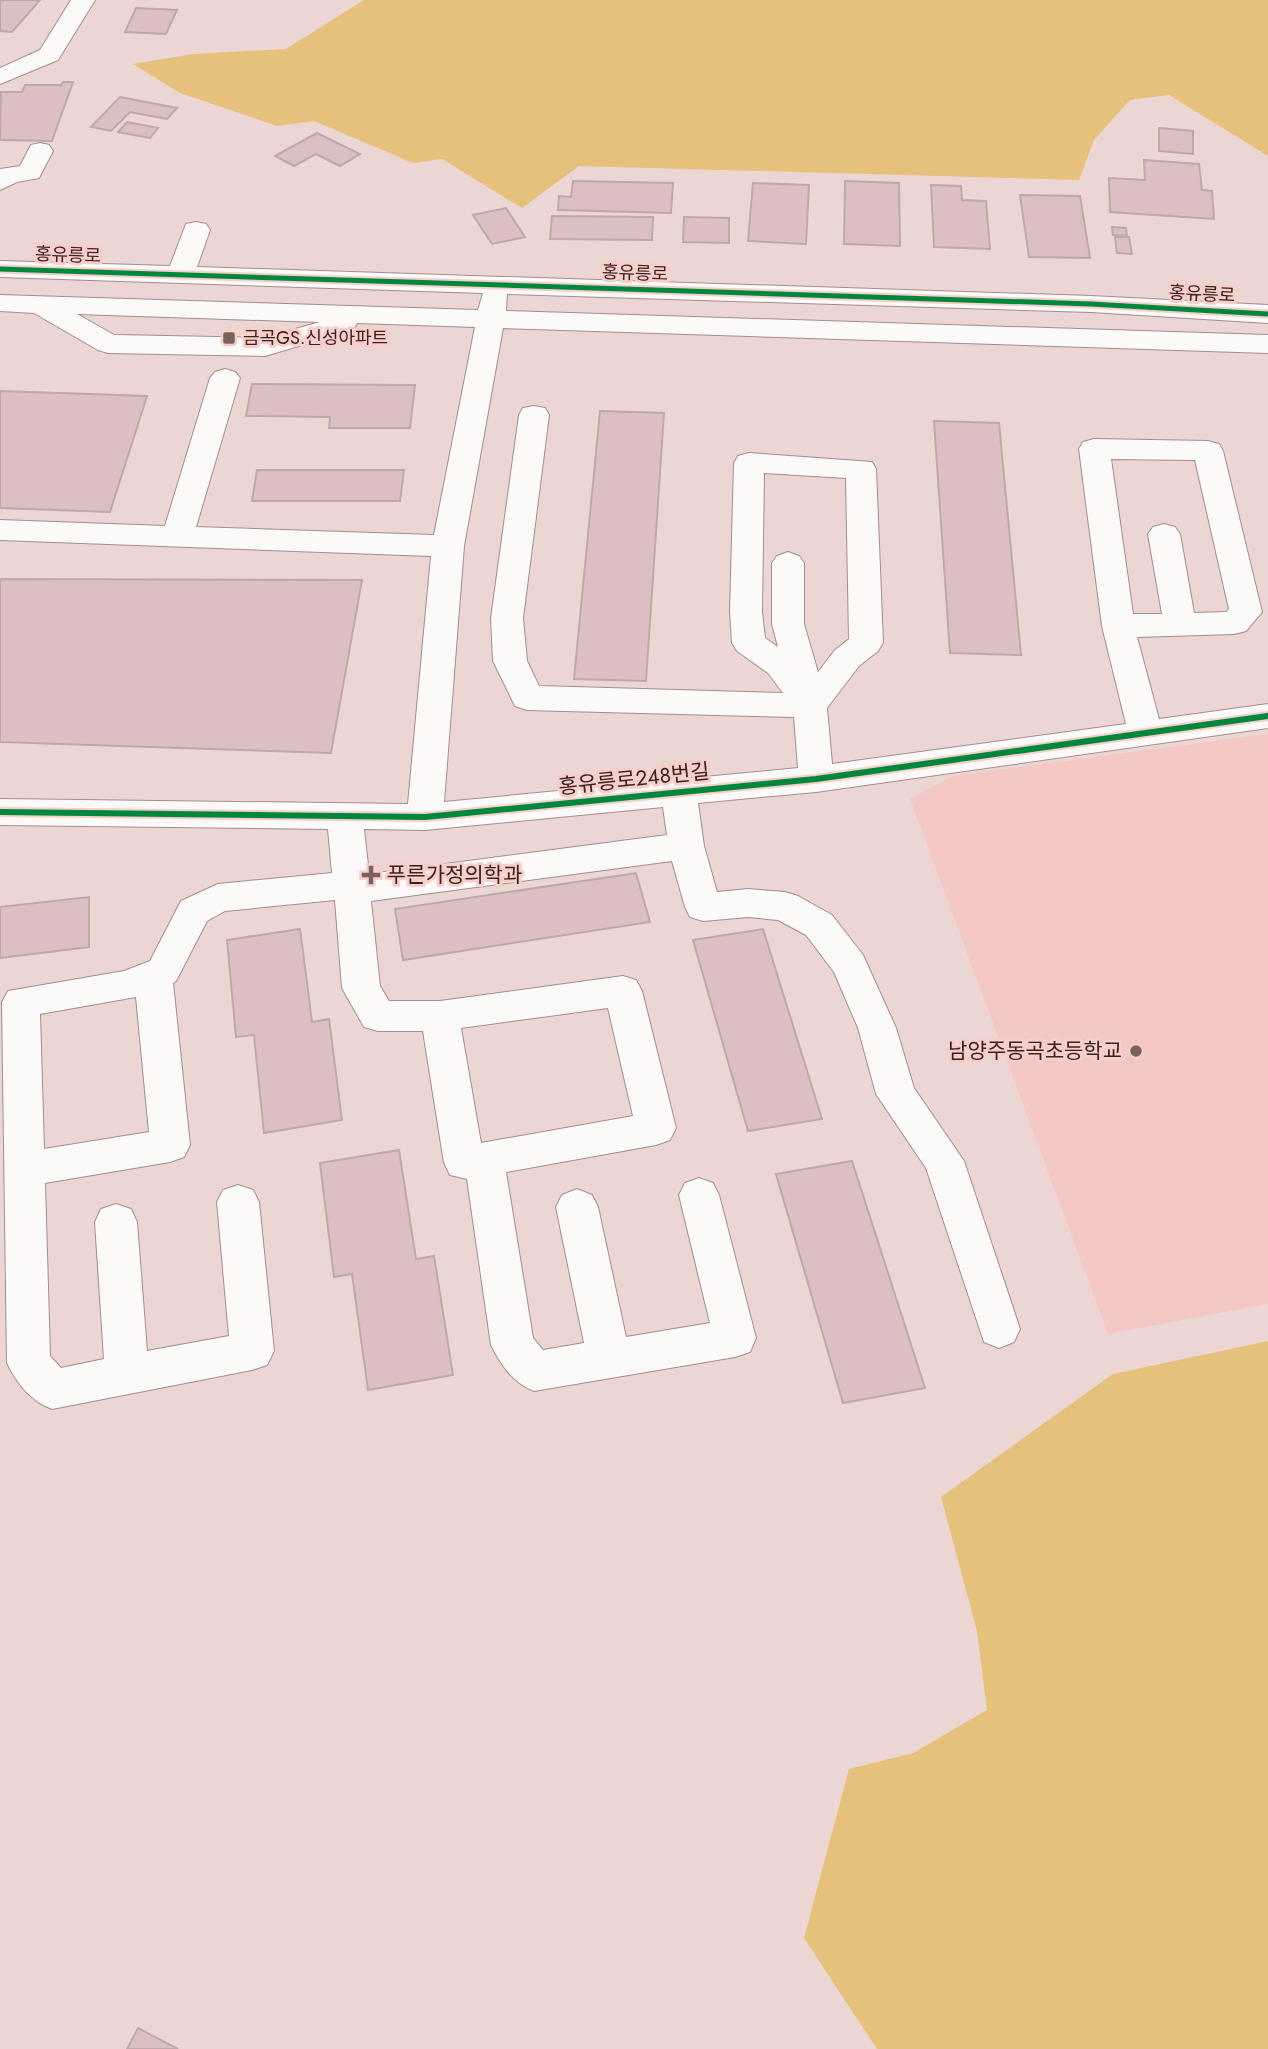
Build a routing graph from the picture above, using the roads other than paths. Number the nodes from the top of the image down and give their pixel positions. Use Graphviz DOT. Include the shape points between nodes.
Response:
graph roads {
  1 [pos="83,0"];
  2 [pos="0,77"];
  3 [pos="40,151"];
  4 [pos="0,182"];
  5 [pos="196,230"];
  6 [pos="0,269"];
  7 [pos="181,274"];
  8 [pos="497,283"];
  9 [pos="0,303"];
  10 [pos="1268,314"];
  11 [pos="491,319"];
  12 [pos="1268,344"];
  13 [pos="225,378"];
  14 [pos="534,415"];
  15 [pos="0,530"];
  16 [pos="1164,534"];
  17 [pos="178,537"];
  18 [pos="448,546"];
  19 [pos="788,564"];
  20 [pos="1180,623"];
  21 [pos="1118,626"];
  22 [pos="810,706"];
  23 [pos="1268,716"];
  24 [pos="1144,733"];
  25 [pos="816,779"];
  26 [pos="679,793"];
  27 [pos="0,812"];
  28 [pos="425,817"];
  29 [pos="345,818"];
  30 [pos="686,846"];
  31 [pos="352,888"];
  32 [pos="153,975"];
  33 [pos="10,1003"];
  34 [pos="440,1016"];
  35 [pos="484,1159"];
  36 [pos="24,1170"];
  37 [pos="699,1195"];
  38 [pos="238,1202"];
  39 [pos="577,1207"];
  40 [pos="117,1222"];
  41 [pos="999,1329"];
  42 [pos="609,1358"];
  43 [pos="127,1375"];
  1 -- 2 [label="street" via="49,55"];
  3 -- 4 [label="street" via="30,172 9,175"];
  5 -- 7 [label="street"];
  6 -- 7 [label="street, 홍유릉로"];
  7 -- 8 [label="street, 홍유릉로"];
  8 -- 10 [label="street, 홍유릉로"];
  8 -- 11 [label="street"];
  9 -- 11 [label="street" via="41,304 108,344 265,347 379,314"];
  11 -- 12 [label="street"];
  11 -- 18 [label="street"];
  13 -- 17 [label="street"];
  14 -- 22 [label="street" via="506,618 510,661 527,698"];
  15 -- 17 [label="street"];
  16 -- 20 [label="street"];
  17 -- 18 [label="street"];
  18 -- 28 [label="street"];
  19 -- 22 [label="street" via="788,624"];
  20 -- 21 [label="street"];
  20 -- 21 [label="street" via="1234,623 1247,612 1208,451 1094,449"];
  21 -- 24 [label="street"];
  22 -- 22 [label="street" via="847,658 866,643 861,469 749,463 749,643 780,664"];
  22 -- 25 [label="street"];
  23 -- 24 [label="street, 홍유릉로248번길"];
  24 -- 25 [label="street, 홍유릉로248번길"];
  25 -- 26 [label="street, 홍유릉로248번길"];
  26 -- 28 [label="street, 홍유릉로248번길"];
  26 -- 30 [label="street"];
  27 -- 29 [label="street, 홍유릉로248번길"];
  28 -- 29 [label="street, 홍유릉로248번길"];
  29 -- 31 [label="street"];
  30 -- 31 [label="street"];
  30 -- 41 [label="street" via="703,906 785,906 819,925 850,965 877,1028 896,1094 944,1161"];
  31 -- 32 [label="street" via="218,898 194,911 163,971"];
  31 -- 34 [label="street" via="361,988 378,1016"];
  32 -- 33 [label="street" via="128,985"];
  32 -- 36 [label="street" via="170,1145"];
  33 -- 36 [label="street"];
  34 -- 35 [label="street" via="464,1163"];
  34 -- 35 [label="street" via="623,991 656,1128"];
  35 -- 42 [label="street" via="513,1345 534,1371"];
  36 -- 43 [label="street" via="29,1363 52,1389"];
  37 -- 42 [label="street" via="735,1338"];
  38 -- 43 [label="street" via="252,1351"];
  39 -- 42 [label="street"];
  40 -- 43 [label="street"];
}
